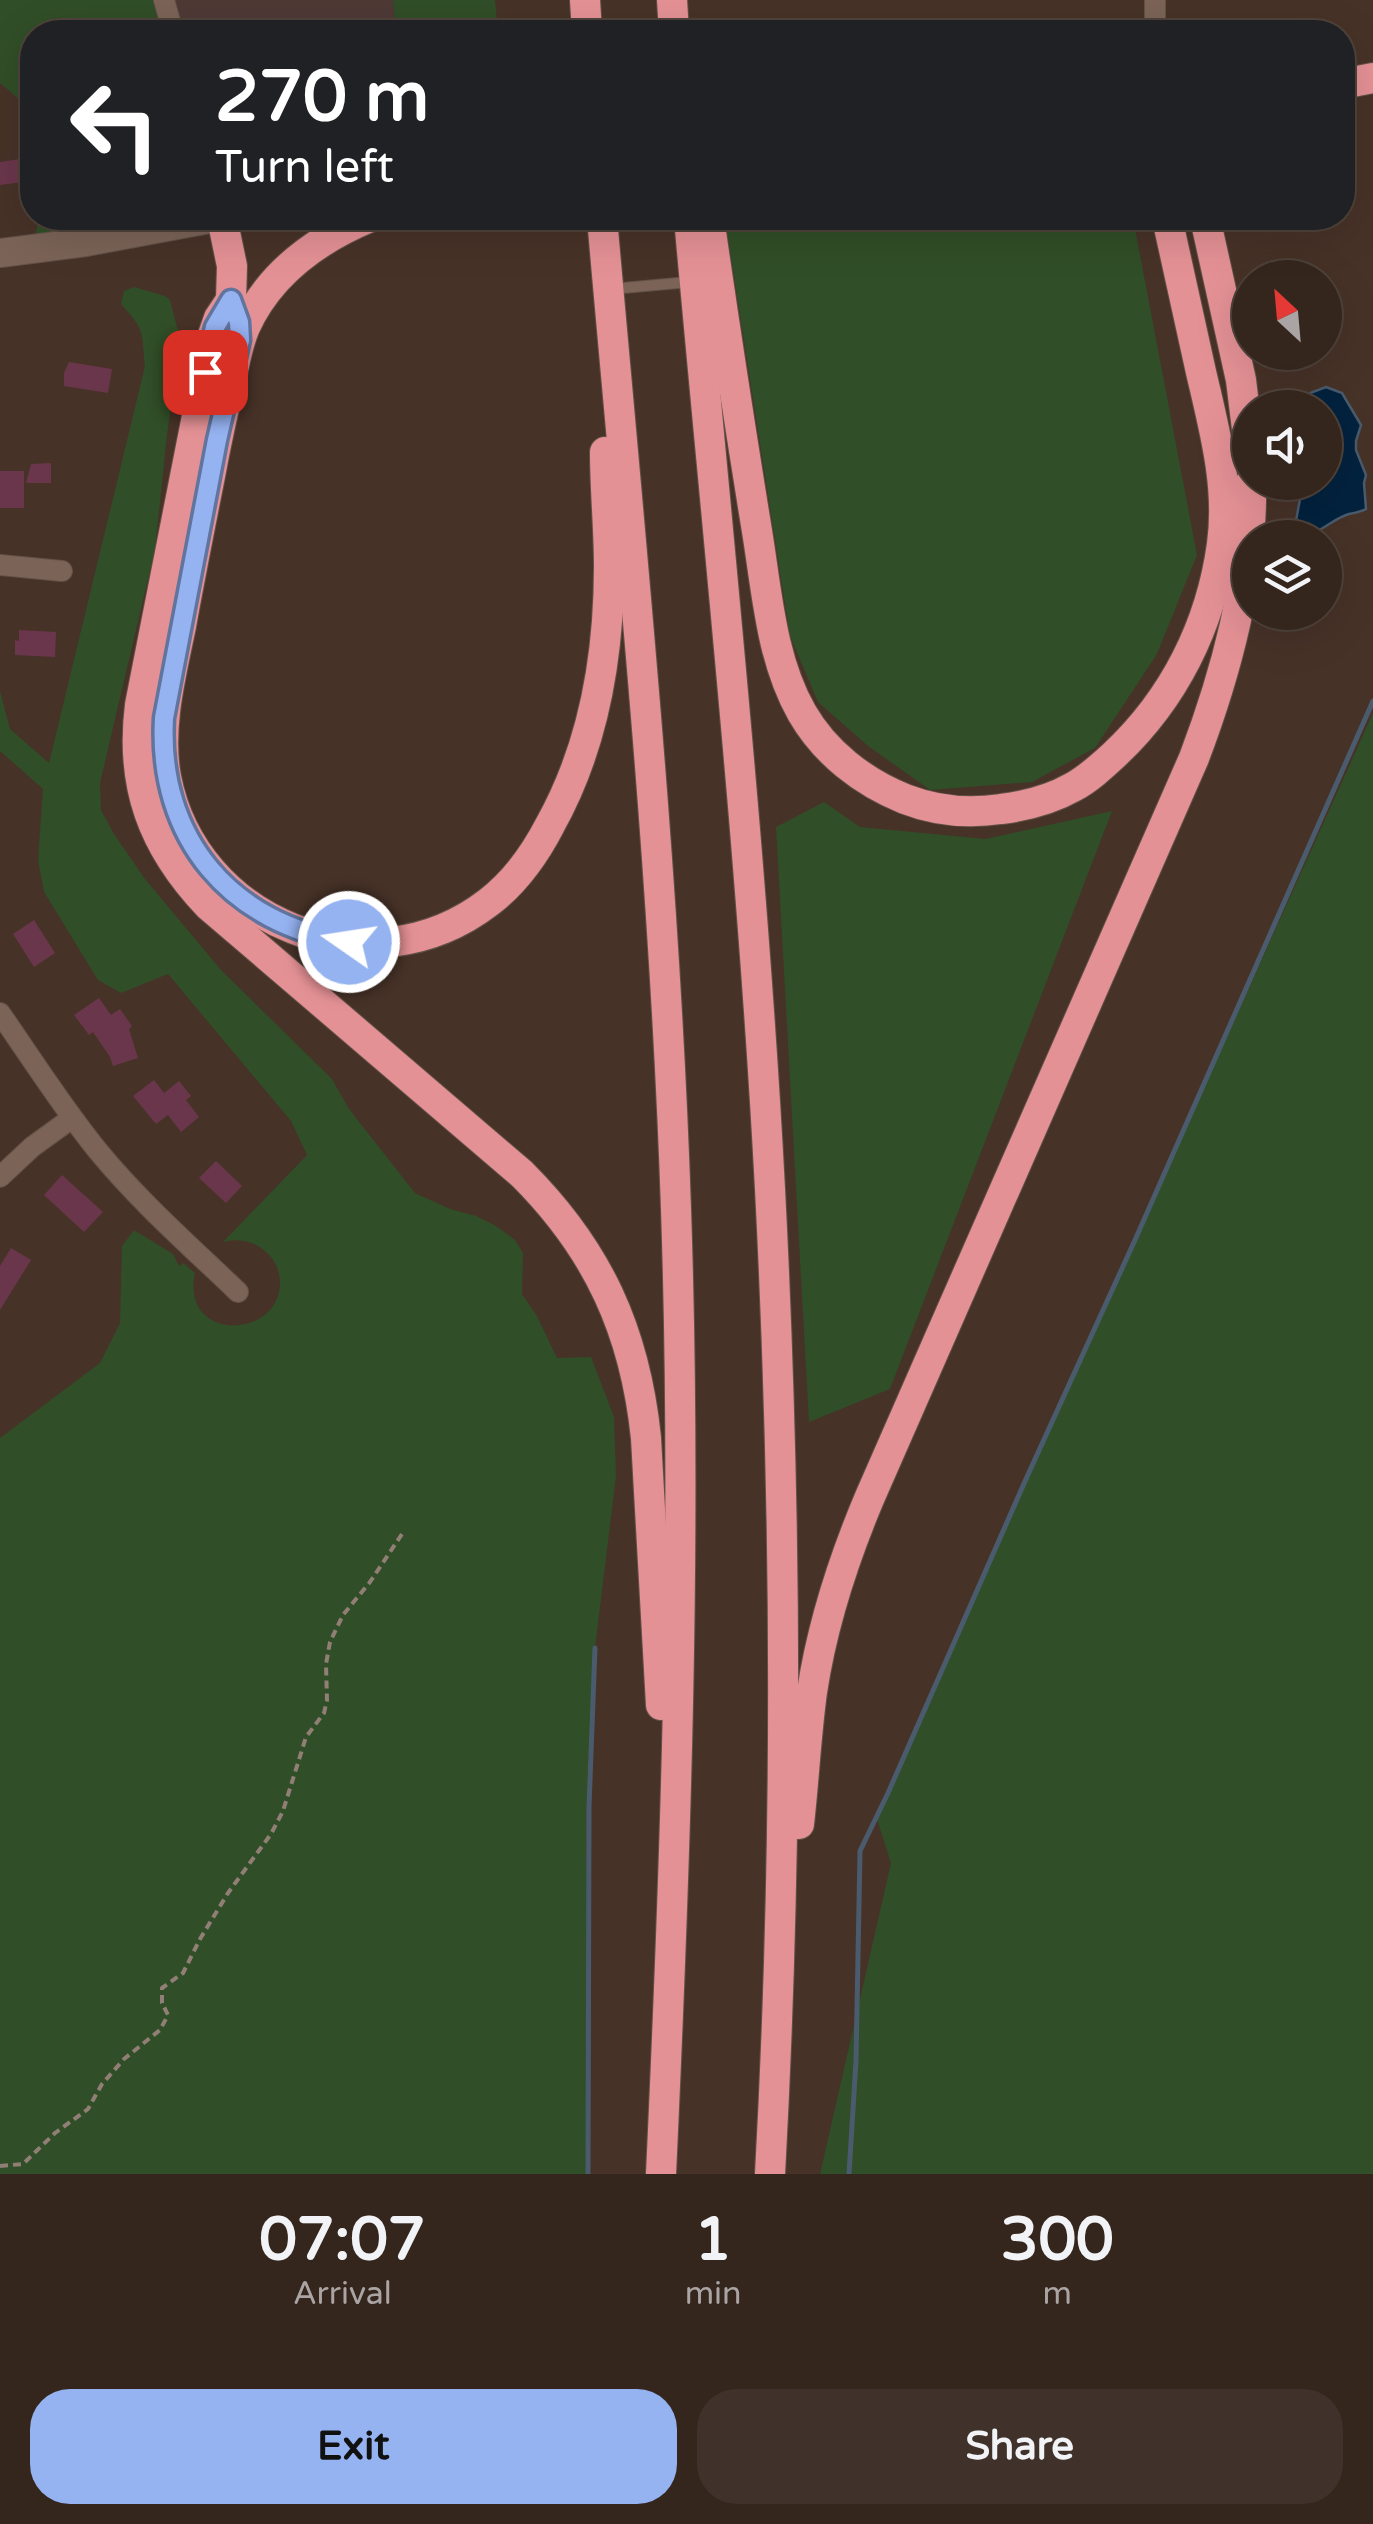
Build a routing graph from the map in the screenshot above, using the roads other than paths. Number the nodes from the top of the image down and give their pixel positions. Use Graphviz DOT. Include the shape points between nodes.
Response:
graph roads {
  1 [pos="151,230"];
  2 [pos="222,230"];
  3 [pos="343,230"];
  4 [pos="603,230"];
  5 [pos="690,230"];
  6 [pos="711,230"];
  7 [pos="1170,230"];
  8 [pos="1208,230"];
  9 [pos="1226,230"];
  10 [pos="0,252"];
  11 [pos="696,281"];
  12 [pos="1220,282"];
  13 [pos="608,290"];
  14 [pos="231,300"];
  15 [pos="240,340"];
  16 [pos="616,370"];
  17 [pos="1241,390"];
  18 [pos="1250,500"];
  19 [pos="0,564"];
  20 [pos="62,571"];
  21 [pos="0,1013"];
  22 [pos="72,1118"];
  23 [pos="0,1177"];
  24 [pos="238,1292"];
  25 [pos="676,1822"];
  26 [pos="780,1904"];
  27 [pos="662,2174"];
  28 [pos="770,2174"];
  1 -- 10 [label="main road"];
  2 -- 14 [label="highway" via="232,266"];
  3 -- 15 [label="highway" via="290,266 258,304"];
  4 -- 13 [label="highway"];
  5 -- 11 [label="highway"];
  6 -- 7 [label="highway" via="772,624 795,701 834,754 878,786 930,807 981,812 1046,800 1098,770 1166,695 1202,620 1222,544 1222,485"];
  8 -- 12 [label="highway"];
  9 -- 12 [label="highway"];
  11 -- 13 [label="lane"];
  11 -- 26 [label="highway" via="770,1188 780,1488"];
  12 -- 17 [label="highway"];
  13 -- 16 [label="highway"];
  14 -- 15 [label="highway"];
  14 -- 25 [label="highway" via="212,335 140,704 144,800 164,849 197,893 522,1174 603,1281 630,1346 642,1405 662,1714"];
  15 -- 16 [label="highway" via="168,693 165,774 182,826 226,888 290,928 349,942 416,937 478,910 521,871 560,808 602,672 609,570 606,439"];
  16 -- 25 [label="highway" via="654,796 674,1152 681,1459"];
  18 -- 26 [label="highway" via="1241,591 1203,735 840,1574 816,1669 798,1834"];
  19 -- 20 [label="street"];
  21 -- 22 [label="street"];
  22 -- 23 [label="street"];
  22 -- 24 [label="street" via="153,1212"];
  25 -- 27 [label="highway"];
  26 -- 28 [label="highway"];
}
